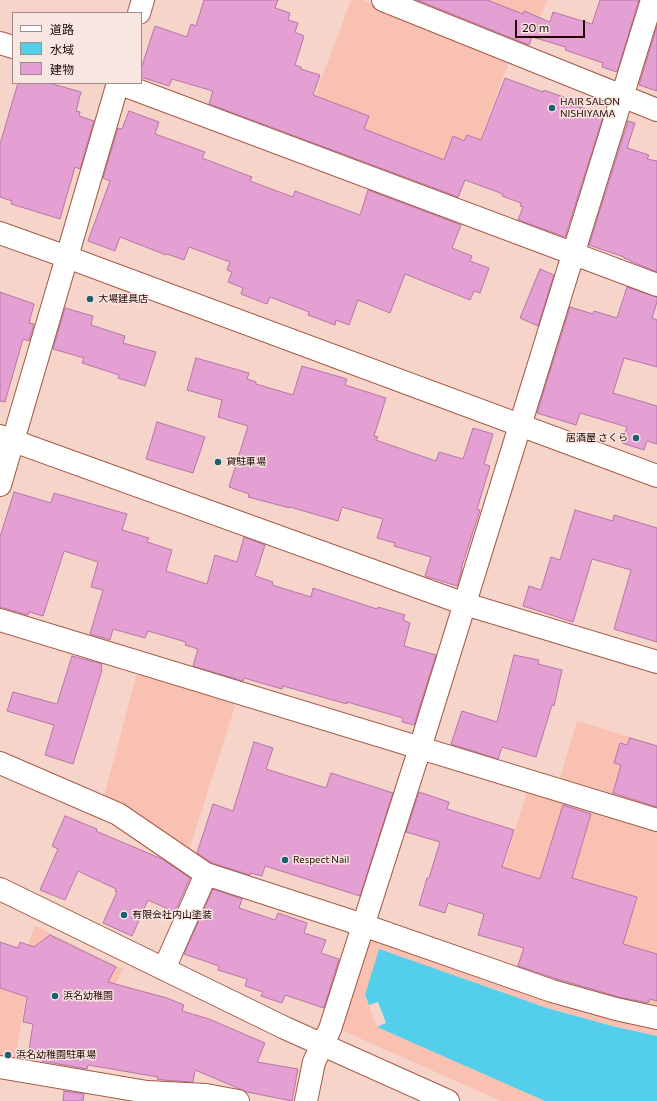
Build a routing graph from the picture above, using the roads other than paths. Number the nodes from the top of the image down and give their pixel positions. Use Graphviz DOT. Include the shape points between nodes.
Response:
graph roads {
  1 [pos="143,0"];
  2 [pos="383,0"];
  3 [pos="652,0"];
  4 [pos="139,12"];
  5 [pos="0,43"];
  6 [pos="12,47"];
  7 [pos="118,84"];
  8 [pos="121,84"];
  9 [pos="623,96"];
  10 [pos="657,110"];
  11 [pos="0,233"];
  12 [pos="574,254"];
  13 [pos="67,257"];
  14 [pos="657,284"];
  15 [pos="520,426"];
  16 [pos="6,438"];
  17 [pos="657,476"];
  18 [pos="0,485"];
  19 [pos="465,604"];
  20 [pos="0,620"];
  21 [pos="657,662"];
  22 [pos="420,748"];
  23 [pos="0,763"];
  24 [pos="657,820"];
  25 [pos="206,874"];
  26 [pos="0,889"];
  27 [pos="363,925"];
  28 [pos="164,969"];
  29 [pos="657,1018"];
  30 [pos="322,1045"];
  31 [pos="0,1068"];
  32 [pos="238,1101"];
  33 [pos="306,1101"];
  34 [pos="448,1101"];
  1 -- 4 [label="street"];
  2 -- 9 [label="street"];
  3 -- 9 [label="street"];
  5 -- 6 [label="street"];
  7 -- 13 [label="street"];
  8 -- 12 [label="street"];
  9 -- 10 [label="street"];
  9 -- 12 [label="street"];
  11 -- 13 [label="street"];
  12 -- 14 [label="street"];
  12 -- 15 [label="street"];
  13 -- 15 [label="street"];
  13 -- 16 [label="street"];
  15 -- 17 [label="street"];
  15 -- 19 [label="street"];
  16 -- 18 [label="street"];
  16 -- 19 [label="street"];
  19 -- 21 [label="street"];
  19 -- 22 [label="street"];
  20 -- 22 [label="street"];
  22 -- 24 [label="street"];
  22 -- 27 [label="street"];
  23 -- 25 [label="street" via="118,814"];
  25 -- 27 [label="street"];
  25 -- 28 [label="street"];
  26 -- 28 [label="street"];
  27 -- 29 [label="street" via="552,991"];
  27 -- 30 [label="street" via="330,1029"];
  28 -- 30 [label="street"];
  30 -- 33 [label="street" via="314,1062"];
  30 -- 34 [label="street"];
  31 -- 32 [label="street" via="147,1092 206,1095"];
}
